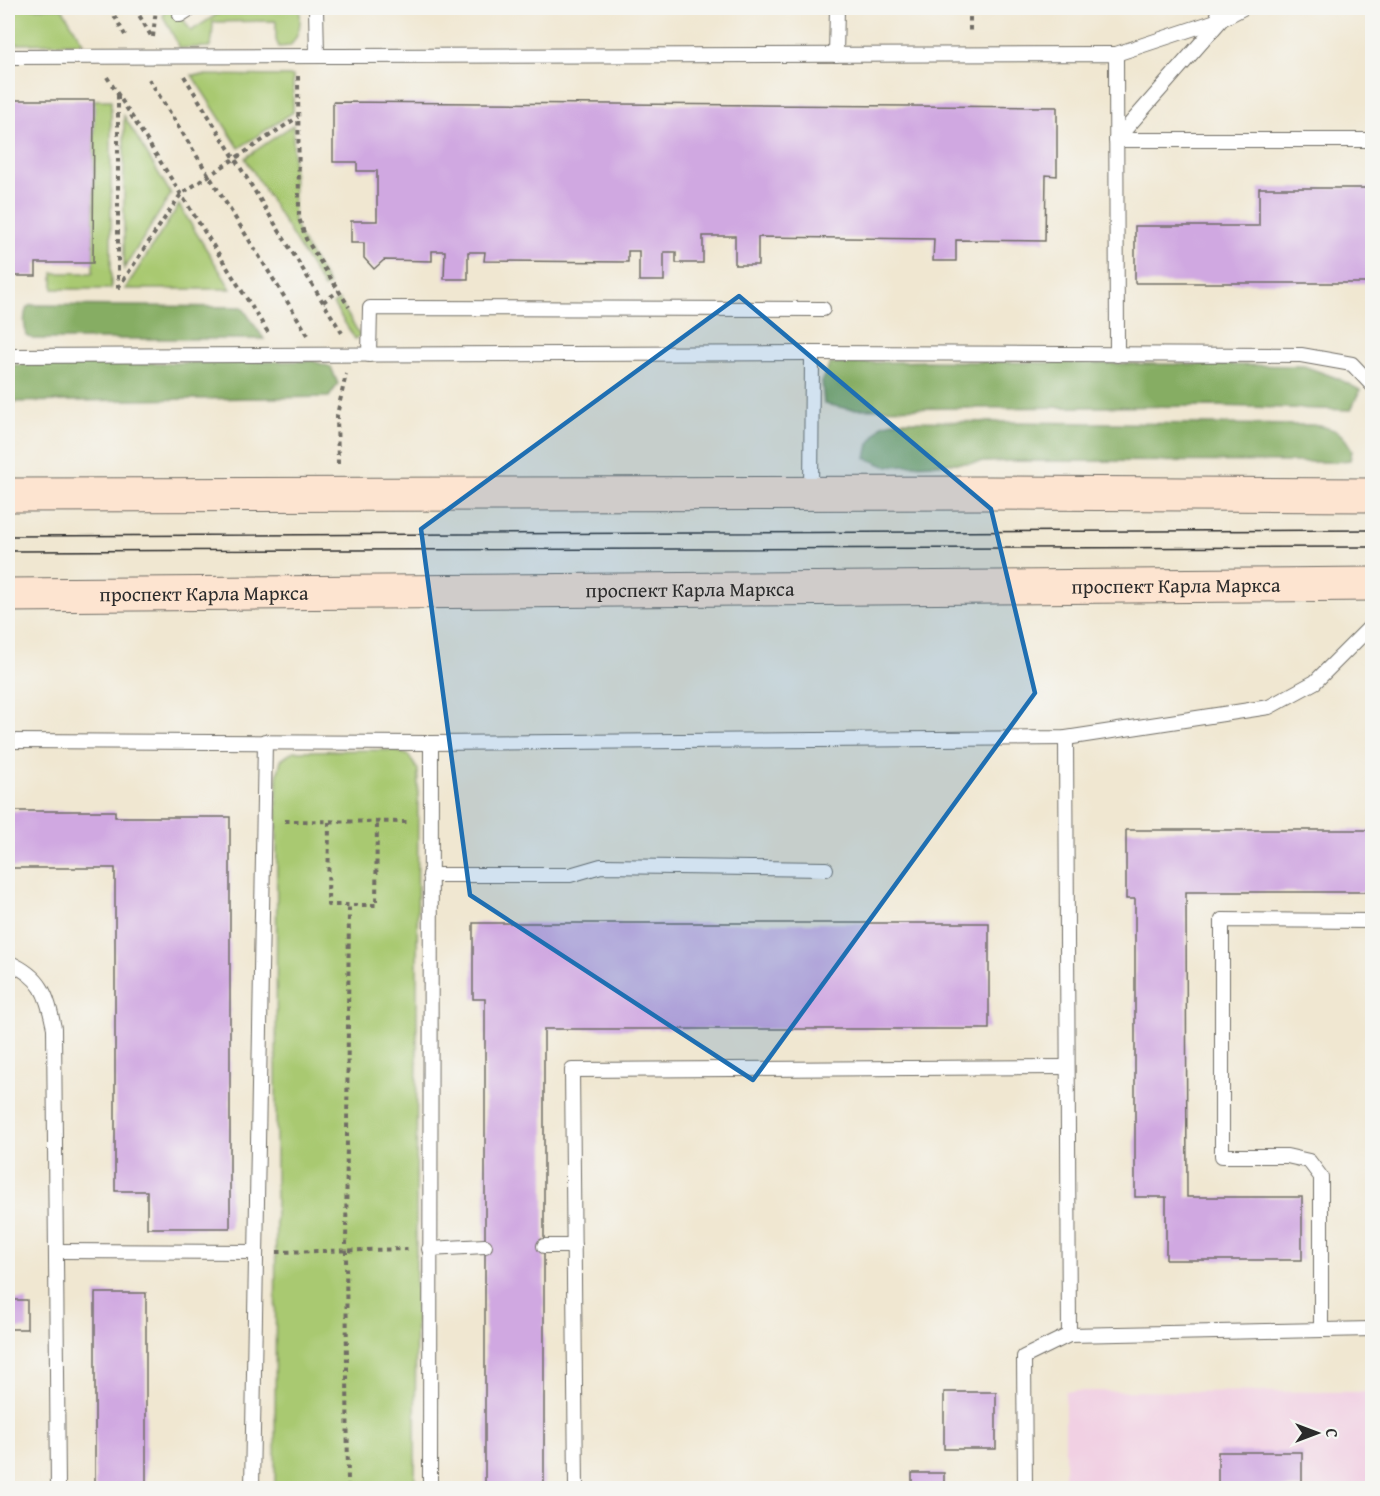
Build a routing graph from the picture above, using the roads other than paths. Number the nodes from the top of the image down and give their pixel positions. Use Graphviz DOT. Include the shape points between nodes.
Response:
graph roads {
  1 [pos="316,8"];
  2 [pos="837,8"];
  3 [pos="1243,8"];
  4 [pos="1219,13"];
  5 [pos="1116,54"];
  6 [pos="836,55"];
  7 [pos="317,56"];
  8 [pos="8,57"];
  9 [pos="1116,140"];
  10 [pos="1372,140"];
  11 [pos="823,309"];
  12 [pos="812,353"];
  13 [pos="369,355"];
  14 [pos="1117,355"];
  15 [pos="8,356"];
  16 [pos="1372,385"];
  17 [pos="811,494"];
  18 [pos="8,495"];
  19 [pos="1372,495"];
  20 [pos="1372,584"];
  21 [pos="8,595"];
  22 [pos="1372,625"];
  23 [pos="1066,738"];
  24 [pos="8,741"];
  25 [pos="265,741"];
  26 [pos="431,743"];
  27 [pos="826,868"];
  28 [pos="430,876"];
  29 [pos="1372,921"];
  30 [pos="8,962"];
  31 [pos="1067,1067"];
  32 [pos="485,1246"];
  33 [pos="544,1246"];
  34 [pos="574,1246"];
  35 [pos="429,1249"];
  36 [pos="56,1251"];
  37 [pos="255,1252"];
  38 [pos="1372,1329"];
  39 [pos="1321,1330"];
  40 [pos="1069,1335"];
  41 [pos="58,1488"];
  42 [pos="252,1488"];
  43 [pos="430,1488"];
  44 [pos="576,1488"];
  45 [pos="1024,1488"];
  1 -- 7 [label="lane"];
  2 -- 6 [label="lane"];
  3 -- 4 [label="lane"];
  4 -- 5 [label="lane"];
  4 -- 9 [label="lane"];
  5 -- 6 [label="lane"];
  5 -- 9 [label="lane"];
  6 -- 7 [label="lane"];
  7 -- 8 [label="lane"];
  9 -- 10 [label="lane"];
  9 -- 14 [label="lane"];
  11 -- 13 [label="lane" via="370,308"];
  12 -- 13 [label="lane"];
  12 -- 14 [label="lane"];
  12 -- 17 [label="lane"];
  13 -- 15 [label="lane"];
  14 -- 16 [label="lane" via="1301,355 1352,364"];
  17 -- 18 [label="main road"];
  17 -- 19 [label="main road"];
  20 -- 21 [label="main road, проспект Карла Маркса"];
  22 -- 23 [label="lane" via="1315,682 1269,707"];
  23 -- 26 [label="lane"];
  23 -- 31 [label="lane"];
  24 -- 25 [label="lane"];
  25 -- 26 [label="lane"];
  25 -- 37 [label="lane"];
  26 -- 28 [label="lane"];
  27 -- 28 [label="lane" via="601,866 570,875"];
  28 -- 35 [label="lane"];
  29 -- 39 [label="lane" via="1222,920 1222,1156 1287,1156 1309,1161 1321,1177"];
  30 -- 36 [label="lane" via="37,982 48,1000 54,1028"];
  31 -- 34 [label="lane" via="573,1070"];
  31 -- 40 [label="lane"];
  32 -- 35 [label="lane"];
  33 -- 34 [label="lane"];
  34 -- 44 [label="lane"];
  35 -- 43 [label="lane"];
  36 -- 37 [label="lane"];
  36 -- 41 [label="lane"];
  37 -- 42 [label="lane"];
  38 -- 39 [label="lane"];
  39 -- 40 [label="lane"];
  40 -- 45 [label="lane" via="1024,1357"];
}
